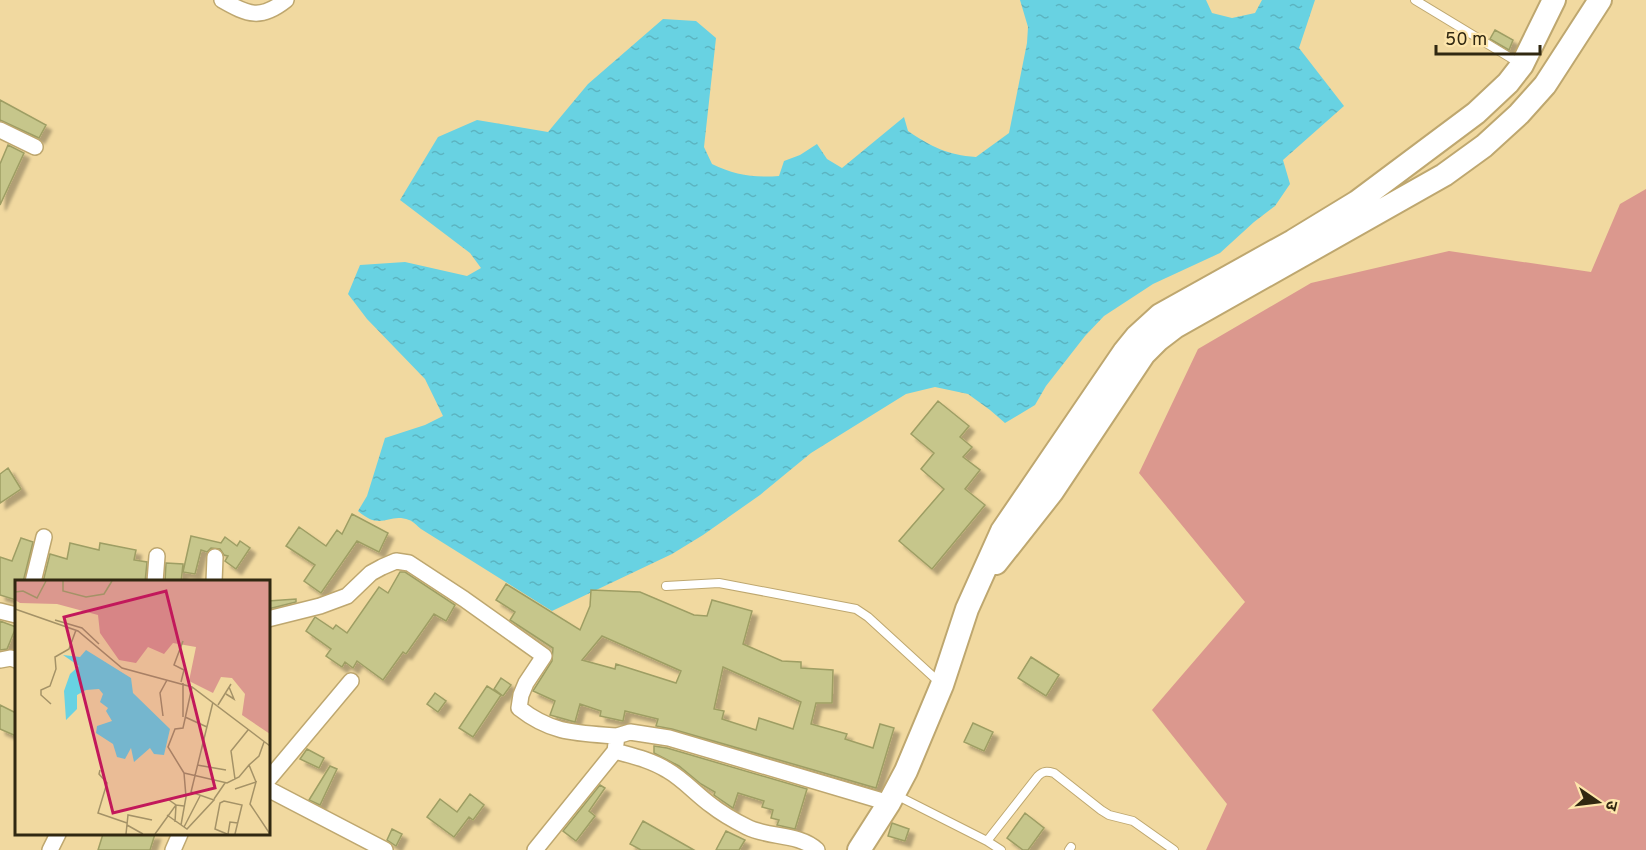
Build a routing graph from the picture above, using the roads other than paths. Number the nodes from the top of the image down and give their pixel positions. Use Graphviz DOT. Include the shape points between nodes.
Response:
graph roads {
  1 [pos="222,0"];
  2 [pos="286,0"];
  3 [pos="1415,0"];
  4 [pos="1554,0"];
  5 [pos="1600,0"];
  6 [pos="1522,65"];
  7 [pos="0,130"];
  8 [pos="35,147"];
  9 [pos="44,537"];
  10 [pos="157,556"];
  11 [pos="215,557"];
  12 [pos="33,580"];
  13 [pos="155,580"];
  14 [pos="214,580"];
  15 [pos="666,586"];
  16 [pos="976,591"];
  17 [pos="0,611"];
  18 [pos="15,615"];
  19 [pos="270,618"];
  20 [pos="0,660"];
  21 [pos="15,660"];
  22 [pos="351,681"];
  23 [pos="942,685"];
  24 [pos="616,743"];
  25 [pos="270,778"];
  26 [pos="270,790"];
  27 [pos="892,798"];
  28 [pos="58,835"];
  29 [pos="180,835"];
  30 [pos="987,841"];
  31 [pos="50,850"];
  32 [pos="173,850"];
  33 [pos="385,850"];
  34 [pos="536,850"];
  35 [pos="817,850"];
  36 [pos="859,850"];
  37 [pos="1001,850"];
  38 [pos="1174,850"];
  1 -- 2 [label="street" via="256,14 273,10"];
  3 -- 6 [label="lane"];
  4 -- 6 [label="street"];
  5 -- 16 [label="street" via="1545,85 1484,146 1443,175 1158,340 1144,354 1052,492"];
  6 -- 16 [label="street" via="1476,113 1357,202 1149,324 1124,352 1014,512"];
  7 -- 8 [label="street"];
  9 -- 12 [label="street"];
  10 -- 13 [label="street"];
  11 -- 14 [label="street"];
  15 -- 23 [label="lane" via="719,584 856,609"];
  16 -- 23 [label="street"];
  17 -- 18 [label="street"];
  19 -- 24 [label="street" via="348,596 382,567 396,561 409,563 543,656 523,689 519,708 550,727"];
  20 -- 21 [label="street"];
  22 -- 25 [label="street"];
  23 -- 27 [label="street"];
  24 -- 27 [label="street" via="630,732 669,738"];
  24 -- 34 [label="street"];
  24 -- 35 [label="street" via="669,770 713,807 748,828 784,836"];
  26 -- 33 [label="street"];
  27 -- 30 [label="lane"];
  27 -- 36 [label="street"];
  28 -- 31 [label="street"];
  29 -- 32 [label="street"];
  30 -- 37 [label="lane"];
  30 -- 38 [label="lane" via="1038,776 1048,771 1109,815 1132,821"];
}
